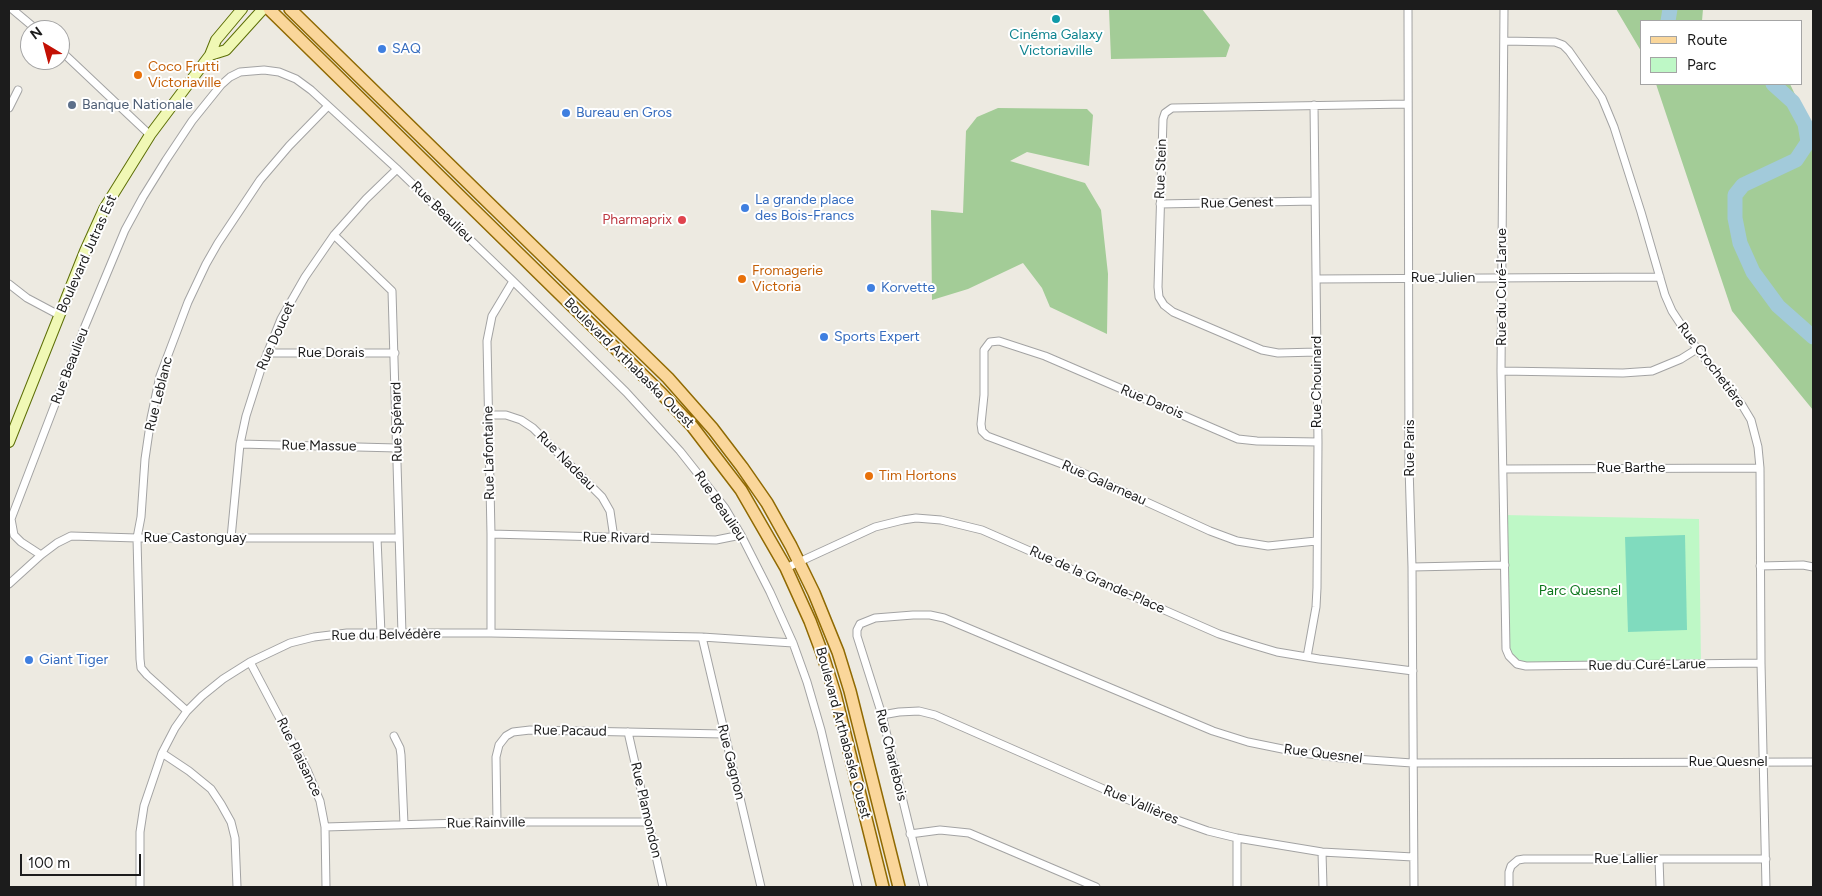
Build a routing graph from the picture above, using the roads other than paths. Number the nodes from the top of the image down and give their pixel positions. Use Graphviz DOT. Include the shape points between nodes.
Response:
graph roads {
  1 [pos="12,9"];
  2 [pos="242,9"];
  3 [pos="263,9"];
  4 [pos="269,9"];
  5 [pos="290,9"];
  6 [pos="1408,9"];
  7 [pos="1504,9"];
  8 [pos="25,20"];
  9 [pos="1504,41"];
  10 [pos="210,56"];
  11 [pos="70,59"];
  12 [pos="18,90"];
  13 [pos="1408,104"];
  14 [pos="1314,105"];
  15 [pos="328,106"];
  16 [pos="9,108"];
  17 [pos="150,135"];
  18 [pos="397,169"];
  19 [pos="1315,201"];
  20 [pos="1160,204"];
  21 [pos="334,235"];
  22 [pos="1660,277"];
  23 [pos="1316,278"];
  24 [pos="1410,278"];
  25 [pos="1502,278"];
  26 [pos="513,281"];
  27 [pos="9,284"];
  28 [pos="60,315"];
  29 [pos="990,342"];
  30 [pos="1697,349"];
  31 [pos="1317,352"];
  32 [pos="267,353"];
  33 [pos="395,353"];
  34 [pos="1501,370"];
  35 [pos="488,415"];
  36 [pos="9,442"];
  37 [pos="1318,442"];
  38 [pos="240,444"];
  39 [pos="398,448"];
  40 [pos="1760,468"];
  41 [pos="1503,469"];
  42 [pos="491,534"];
  43 [pos="741,535"];
  44 [pos="137,538"];
  45 [pos="231,538"];
  46 [pos="377,538"];
  47 [pos="399,538"];
  48 [pos="614,538"];
  49 [pos="1316,541"];
  50 [pos="41,555"];
  51 [pos="799,562"];
  52 [pos="1505,565"];
  53 [pos="1760,566"];
  54 [pos="1412,567"];
  55 [pos="1813,567"];
  56 [pos="786,568"];
  57 [pos="9,584"];
  58 [pos="860,624"];
  59 [pos="491,632"];
  60 [pos="381,634"];
  61 [pos="402,634"];
  62 [pos="702,637"];
  63 [pos="793,643"];
  64 [pos="1307,657"];
  65 [pos="250,662"];
  66 [pos="1761,663"];
  67 [pos="1413,670"];
  68 [pos="187,711"];
  69 [pos="882,715"];
  70 [pos="628,732"];
  71 [pos="723,734"];
  72 [pos="394,736"];
  73 [pos="162,753"];
  74 [pos="1763,762"];
  75 [pos="1813,762"];
  76 [pos="1412,763"];
  77 [pos="497,822"];
  78 [pos="648,822"];
  79 [pos="404,824"];
  80 [pos="325,827"];
  81 [pos="910,834"];
  82 [pos="1237,838"];
  83 [pos="1322,852"];
  84 [pos="1414,857"];
  85 [pos="1659,859"];
  86 [pos="1766,859"];
  87 [pos="140,887"];
  88 [pos="237,887"];
  89 [pos="326,887"];
  90 [pos="663,887"];
  91 [pos="761,887"];
  92 [pos="858,887"];
  93 [pos="883,887"];
  94 [pos="899,887"];
  95 [pos="924,887"];
  96 [pos="1096,887"];
  97 [pos="1237,887"];
  98 [pos="1323,887"];
  99 [pos="1414,887"];
  100 [pos="1509,887"];
  101 [pos="1660,887"];
  102 [pos="1766,887"];
  1 -- 8 [label="street"];
  2 -- 10 [label="main road, Boulevard Jutras Est" via="216,40"];
  3 -- 10 [label="main road, Boulevard Jutras Est" via="226,50"];
  4 -- 56 [label="main road, Boulevard Arthabaska Ouest" via="674,407 741,490"];
  5 -- 51 [label="main road, Boulevard Arthabaska Ouest" via="684,395 742,467"];
  6 -- 13 [label="street, Rue Paris"];
  7 -- 9 [label="street, Rue du Curé-Larue"];
  9 -- 22 [label="street, Rue Crochetière" via="1555,42 1563,46 1602,98"];
  9 -- 25 [label="street, Rue du Curé-Larue"];
  10 -- 17 [label="main road, Boulevard Jutras Est"];
  11 -- 17 [label="street"];
  12 -- 16 [label="street"];
  13 -- 14 [label="street, Rue Stein"];
  13 -- 24 [label="street, Rue Paris"];
  14 -- 19 [label="street, Rue Chouinard"];
  14 -- 20 [label="street, Rue Stein" via="1172,108 1163,119"];
  15 -- 18 [label="street, Rue Beaulieu"];
  15 -- 44 [label="street, Rue Leblanc" via="260,180 206,264 188,302 160,376 145,460"];
  15 -- 50 [label="street, Rue Beaulieu" via="296,79 280,72 240,72 217,89 166,160 125,230 11,519 14,535"];
  17 -- 28 [label="main road, Boulevard Jutras Est" via="104,209"];
  18 -- 21 [label="street, Rue Doucet"];
  18 -- 26 [label="street, Rue Beaulieu"];
  19 -- 20 [label="street, Rue Genest"];
  19 -- 23 [label="street, Rue Chouinard"];
  20 -- 31 [label="street, Rue Stein" via="1158,287 1164,305 1173,312 1262,350"];
  21 -- 32 [label="street, Rue Doucet" via="281,319"];
  21 -- 33 [label="street, Rue Spénard" via="392,291"];
  22 -- 25 [label="street, Rue Julien"];
  22 -- 30 [label="street, Rue Crochetière" via="1672,311"];
  23 -- 24 [label="street, Rue Julien"];
  23 -- 31 [label="street, Rue Chouinard"];
  24 -- 25 [label="street, Rue Julien"];
  24 -- 54 [label="street, Rue Paris"];
  25 -- 34 [label="street, Rue du Curé-Larue"];
  26 -- 35 [label="street, Rue Lafontaine" via="498,304 488,329"];
  26 -- 43 [label="street, Rue Beaulieu" via="626,392 680,451"];
  27 -- 28 [label="street" via="27,298"];
  28 -- 36 [label="main road, Boulevard Jutras Est"];
  29 -- 37 [label="street, Rue Darois" via="999,341 1045,356 1238,439"];
  29 -- 49 [label="street, Rue Galarneau" via="984,350 981,424 986,436 1063,464 1210,531 1237,540 1268,546"];
  30 -- 34 [label="street" via="1652,371"];
  30 -- 40 [label="street, Rue Crochetière" via="1742,404 1755,436"];
  31 -- 37 [label="street, Rue Chouinard"];
  32 -- 33 [label="street, Rue Dorais"];
  32 -- 38 [label="street, Rue Doucet"];
  33 -- 39 [label="street, Rue Spénard"];
  34 -- 41 [label="street, Rue du Curé-Larue"];
  35 -- 42 [label="street, Rue Lafontaine"];
  35 -- 48 [label="street, Rue Nadeau" via="506,415 533,428 602,498 610,511"];
  37 -- 49 [label="street, Rue Chouinard"];
  38 -- 39 [label="street, Rue Massue"];
  38 -- 45 [label="street, Rue Doucet"];
  39 -- 47 [label="street, Rue Spénard"];
  40 -- 41 [label="street, Rue Barthe"];
  40 -- 53 [label="street, Rue Crochetière"];
  41 -- 52 [label="street, Rue du Curé-Larue"];
  42 -- 48 [label="street, Rue Rivard"];
  42 -- 59 [label="street, Rue Lafontaine"];
  43 -- 48 [label="street, Rue Rivard" via="716,540"];
  43 -- 63 [label="street, Rue Beaulieu"];
  44 -- 45 [label="street, Rue Castonguay"];
  44 -- 50 [label="street, Rue Castonguay" via="71,536"];
  44 -- 68 [label="street, Rue Leblanc" via="142,668"];
  45 -- 46 [label="street, Rue Castonguay"];
  46 -- 47 [label="street, Rue Castonguay"];
  46 -- 60 [label="street"];
  47 -- 61 [label="street, Rue Spénard"];
  49 -- 64 [label="street, Rue Chouinard" via="1316,607"];
  50 -- 57 [label="street, Rue Castonguay"];
  51 -- 56 [label="street, Rue de la Grande-Place"];
  51 -- 64 [label="street, Rue de la Grande-Place" via="875,527 910,519 941,520 982,530 1219,634"];
  51 -- 94 [label="main road, Boulevard Arthabaska Ouest" via="838,652 850,691"];
  52 -- 54 [label="street"];
  52 -- 66 [label="street, Rue du Curé-Larue" via="1506,649 1517,664"];
  53 -- 55 [label="street"];
  53 -- 66 [label="street, Rue Crochetière"];
  54 -- 67 [label="street, Rue Paris"];
  56 -- 93 [label="main road, Boulevard Arthabaska Ouest" via="810,621 835,694"];
  58 -- 69 [label="street, Rue Charlebois" via="857,636"];
  58 -- 76 [label="street, Rue Quesnel" via="875,618 912,615 944,618 1213,731 1248,742 1340,758"];
  59 -- 61 [label="street, Rue du Belvédère"];
  59 -- 62 [label="street, Rue du Belvédère"];
  60 -- 61 [label="street, Rue du Belvédère"];
  60 -- 65 [label="street, Rue du Belvédère" via="314,637 290,643"];
  62 -- 63 [label="street, Rue du Belvédère"];
  62 -- 71 [label="street, Rue Gagnon"];
  63 -- 92 [label="street, Rue Beaulieu" via="821,730"];
  64 -- 67 [label="street, Rue de la Grande-Place"];
  65 -- 68 [label="street, Rue du Belvédère" via="223,679"];
  65 -- 80 [label="street, Rue Plaisance" via="313,781"];
  66 -- 74 [label="street, Rue Crochetière"];
  67 -- 76 [label="street, Rue Paris"];
  68 -- 73 [label="street, Rue du Belvédère"];
  69 -- 81 [label="street, Rue Charlebois"];
  69 -- 82 [label="street, Rue Vallières" via="919,711 935,715 1163,815"];
  70 -- 71 [label="street, Rue Pacaud"];
  70 -- 77 [label="street, Rue Pacaud" via="530,730 506,736 496,757"];
  70 -- 78 [label="street, Rue Plamondon"];
  71 -- 91 [label="street, Rue Gagnon"];
  72 -- 79 [label="street" via="401,756"];
  73 -- 87 [label="street, Rue du Belvédère" via="141,820"];
  73 -- 88 [label="street" via="211,789 221,804 235,838"];
  74 -- 75 [label="street, Rue Quesnel"];
  74 -- 76 [label="street, Rue Quesnel"];
  74 -- 86 [label="street, Rue Crochetière"];
  76 -- 84 [label="street, Rue Paris"];
  77 -- 78 [label="street, Rue Rainville"];
  77 -- 79 [label="street, Rue Rainville"];
  78 -- 90 [label="street, Rue Plamondon"];
  79 -- 80 [label="street, Rue Rainville"];
  80 -- 89 [label="street, Rue Plaisance"];
  81 -- 95 [label="street, Rue Charlebois"];
  81 -- 96 [label="street" via="940,830 969,833"];
  82 -- 83 [label="street, Rue Vallières"];
  82 -- 97 [label="street"];
  83 -- 84 [label="street, Rue Vallières"];
  83 -- 98 [label="street"];
  84 -- 99 [label="street, Rue Paris"];
  85 -- 86 [label="street, Rue Lallier"];
  85 -- 100 [label="street, Rue Lallier" via="1524,858 1511,866"];
  85 -- 101 [label="street"];
  86 -- 102 [label="street, Rue Crochetière"];
}
